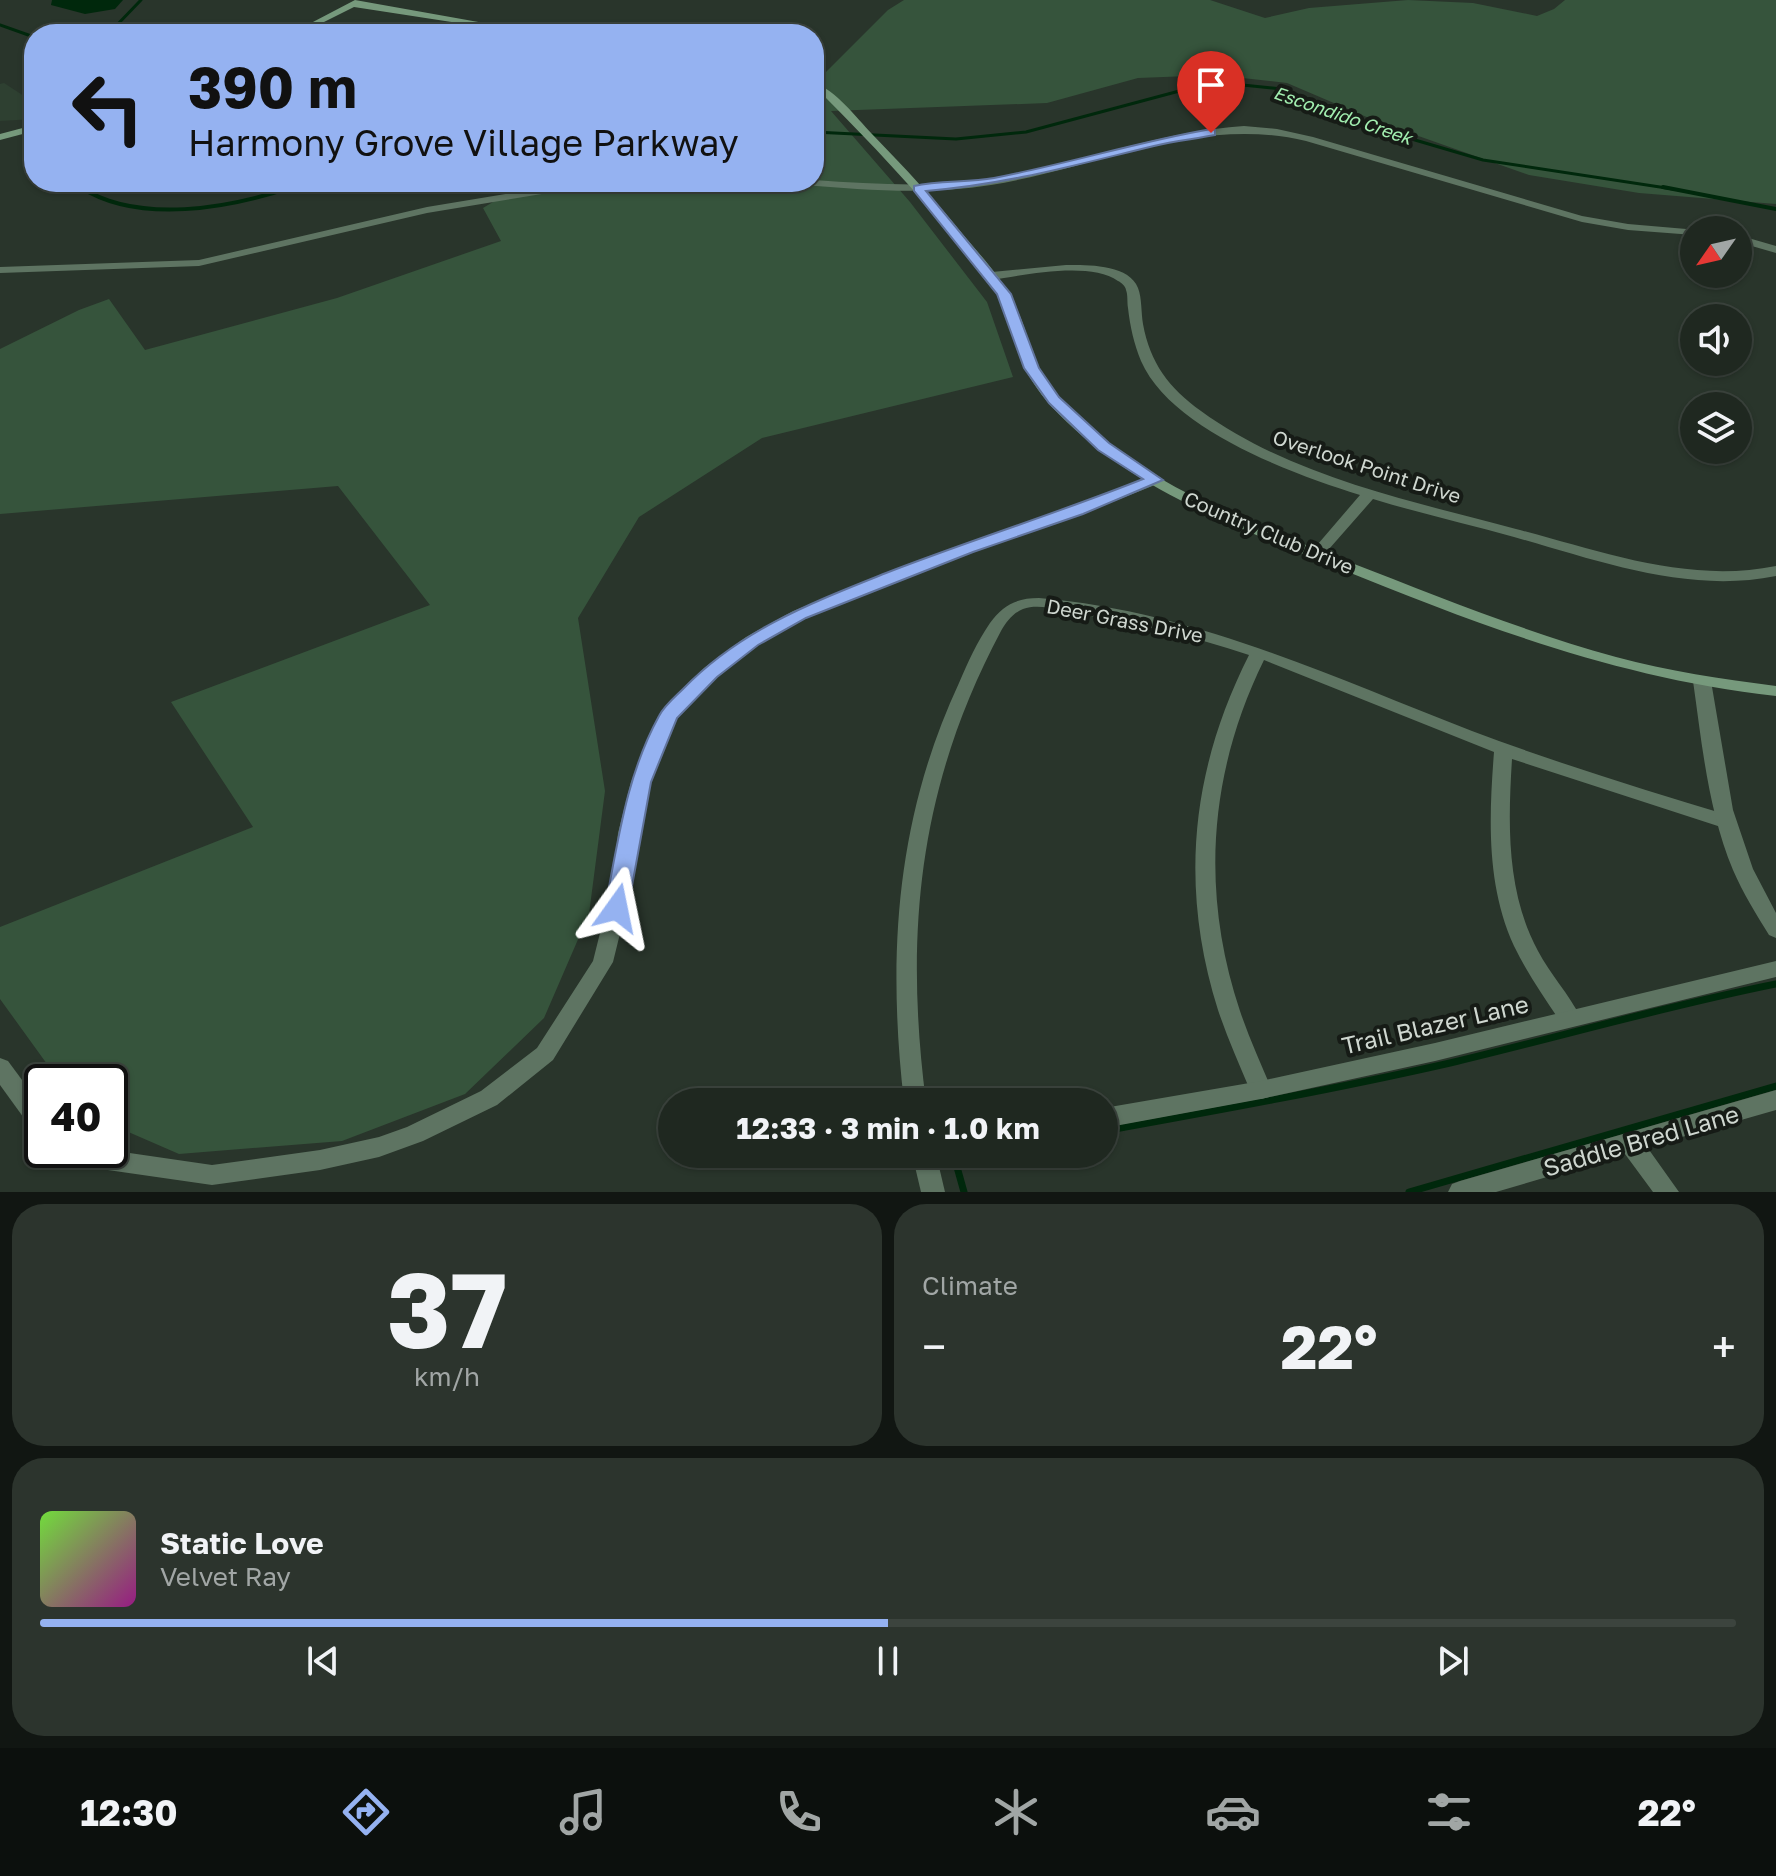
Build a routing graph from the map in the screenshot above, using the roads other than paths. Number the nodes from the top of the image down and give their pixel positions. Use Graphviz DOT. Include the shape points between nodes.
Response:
graph roads {
  1 [pos="375,0"];
  2 [pos="359,3"];
  3 [pos="315,24"];
  4 [pos="324,24"];
  5 [pos="478,24"];
  6 [pos="824,94"];
  7 [pos="24,129"];
  8 [pos="0,135"];
  9 [pos="824,184"];
  10 [pos="918,188"];
  11 [pos="536,192"];
  12 [pos="1680,230"];
  13 [pos="1752,242"];
  14 [pos="1776,250"];
  15 [pos="0,270"];
  16 [pos="992,276"];
  17 [pos="1155,480"];
  18 [pos="1371,492"];
  19 [pos="1317,554"];
  20 [pos="1776,571"];
  21 [pos="1259,652"];
  22 [pos="1702,681"];
  23 [pos="1776,691"];
  24 [pos="1503,749"];
  25 [pos="1724,821"];
  26 [pos="1776,930"];
  27 [pos="1776,969"];
  28 [pos="1570,1018"];
  29 [pos="0,1067"];
  30 [pos="914,1088"];
  31 [pos="1261,1090"];
  32 [pos="24,1100"];
  33 [pos="1776,1100"];
  34 [pos="1118,1116"];
  35 [pos="1631,1144"];
  36 [pos="128,1163"];
  37 [pos="927,1168"];
  38 [pos="933,1192"];
  39 [pos="1460,1192"];
  40 [pos="1667,1192"];
  1 -- 2 [label="main road"];
  2 -- 3 [label="main road"];
  2 -- 4 [label="main road"];
  2 -- 5 [label="main road"];
  6 -- 10 [label="main road, Country Club Drive"];
  7 -- 8 [label="main road"];
  9 -- 10 [label="street"];
  10 -- 12 [label="street" via="990,182 1154,142 1260,130 1309,138 1582,219"];
  10 -- 16 [label="main road, Country Club Drive"];
  11 -- 15 [label="street" via="427,210 199,263"];
  13 -- 14 [label="street"];
  16 -- 17 [label="main road, Country Club Drive" via="1009,302 1026,356 1046,390 1091,436"];
  16 -- 18 [label="street, Overlook Point Drive" via="1085,268 1125,278 1132,287 1151,367 1175,396 1256,450"];
  17 -- 19 [label="main road, Country Club Drive" via="1228,518"];
  17 -- 36 [label="street" via="799,614 710,672 669,716 640,782 603,962 545,1054 489,1098 415,1134 320,1160 212,1175"];
  18 -- 19 [label="street"];
  18 -- 20 [label="street, Overlook Point Drive" via="1661,569 1720,576"];
  19 -- 22 [label="main road, Country Club Drive" via="1562,648"];
  21 -- 24 [label="street, Deer Grass Drive"];
  21 -- 30 [label="street, Deer Grass Drive" via="1137,619 1037,603 1014,607 999,622 950,720 915,842 906,995"];
  21 -- 31 [label="street" via="1235,699 1219,750 1204,853 1219,973"];
  22 -- 23 [label="main road, Country Club Drive"];
  22 -- 25 [label="street"];
  24 -- 25 [label="street, Deer Grass Drive"];
  24 -- 28 [label="street" via="1498,834 1509,902 1524,944"];
  25 -- 26 [label="street" via="1748,885"];
  27 -- 28 [label="street, Trail Blazer Lane"];
  28 -- 31 [label="street, Trail Blazer Lane"];
  29 -- 32 [label="street"];
  31 -- 34 [label="street, Trail Blazer Lane"];
  33 -- 35 [label="street, Saddle Bred Lane"];
  35 -- 39 [label="street, Saddle Bred Lane"];
  35 -- 40 [label="street"];
  37 -- 38 [label="street"];
}
